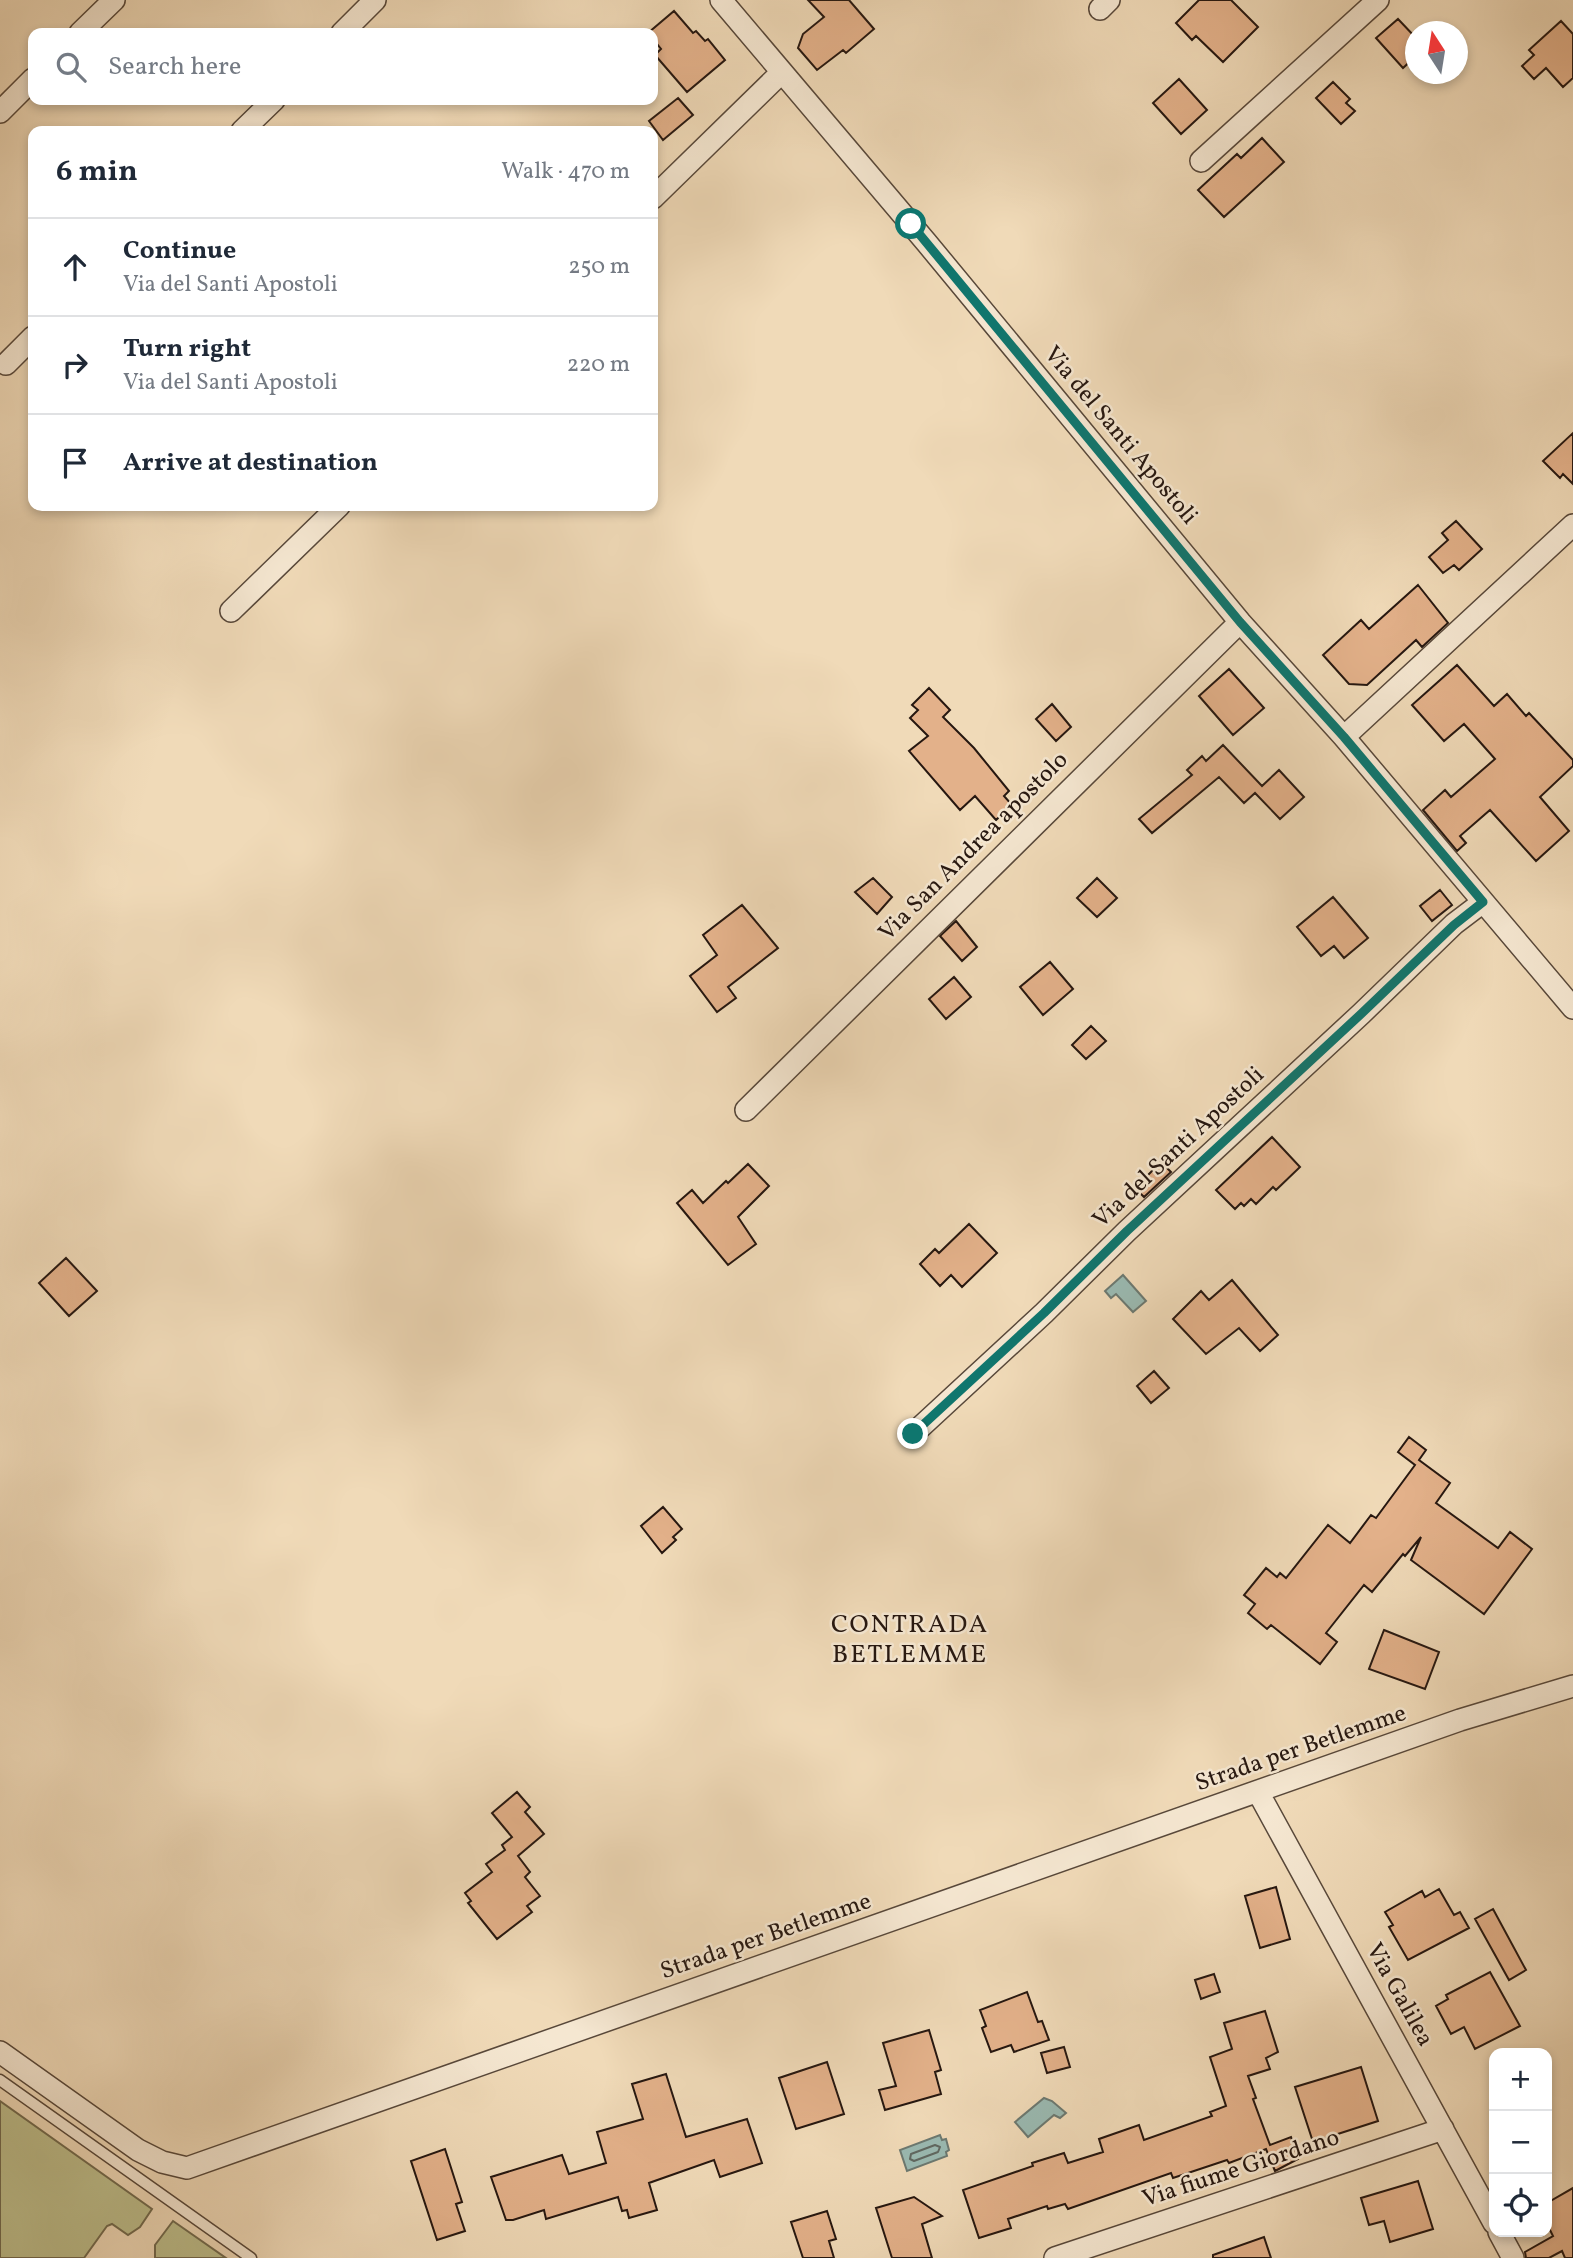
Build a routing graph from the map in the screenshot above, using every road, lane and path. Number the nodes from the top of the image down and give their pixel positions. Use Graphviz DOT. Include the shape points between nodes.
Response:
graph roads {
  1 [pos="114,0"];
  2 [pos="375,0"];
  3 [pos="721,0"];
  4 [pos="1378,0"];
  5 [pos="85,28"];
  6 [pos="347,28"];
  7 [pos="782,72"];
  8 [pos="28,84"];
  9 [pos="269,105"];
  10 [pos="0,112"];
  11 [pos="247,126"];
  12 [pos="1201,161"];
  13 [pos="658,193"];
  14 [pos="28,342"];
  15 [pos="6,364"];
  16 [pos="333,511"];
  17 [pos="1573,525"];
  18 [pos="231,611"];
  19 [pos="1240,622"];
  20 [pos="1344,737"];
  21 [pos="1483,902"];
  22 [pos="1573,1008"];
  23 [pos="746,1110"];
  24 [pos="913,1434"];
  25 [pos="1573,1686"];
  26 [pos="1258,1792"];
  27 [pos="0,2052"];
  28 [pos="0,2080"];
  29 [pos="1443,2129"];
  30 [pos="1489,2214"];
  31 [pos="1502,2237"];
  32 [pos="251,2258"];
  33 [pos="1055,2258"];
  34 [pos="1513,2258"];
  1 -- 5 [label="street"];
  2 -- 6 [label="street"];
  3 -- 7 [label="street, Via del Santi Apostoli"];
  4 -- 12 [label="street"];
  7 -- 13 [label="street"];
  7 -- 19 [label="street, Via del Santi Apostoli"];
  8 -- 10 [label="street"];
  9 -- 11 [label="street"];
  14 -- 15 [label="street"];
  16 -- 18 [label="street"];
  17 -- 20 [label="street"];
  19 -- 20 [label="street, Via del Santi Apostoli"];
  19 -- 23 [label="street, Via San Andrea apostolo"];
  20 -- 21 [label="street, Via del Santi Apostoli"];
  21 -- 22 [label="street, Via del Santi Apostoli"];
  21 -- 24 [label="street, Via del Santi Apostoli"];
  25 -- 26 [label="street, Strada per Betlemme" via="1460,1720"];
  26 -- 27 [label="street, Strada per Betlemme" via="187,2168 138,2150"];
  26 -- 29 [label="street, Via Galilea"];
  28 -- 32 [label="lane"];
  29 -- 30 [label="street, Via Galilea"];
  29 -- 33 [label="street, Via fiume Giordano"];
  31 -- 34 [label="street"];
}
